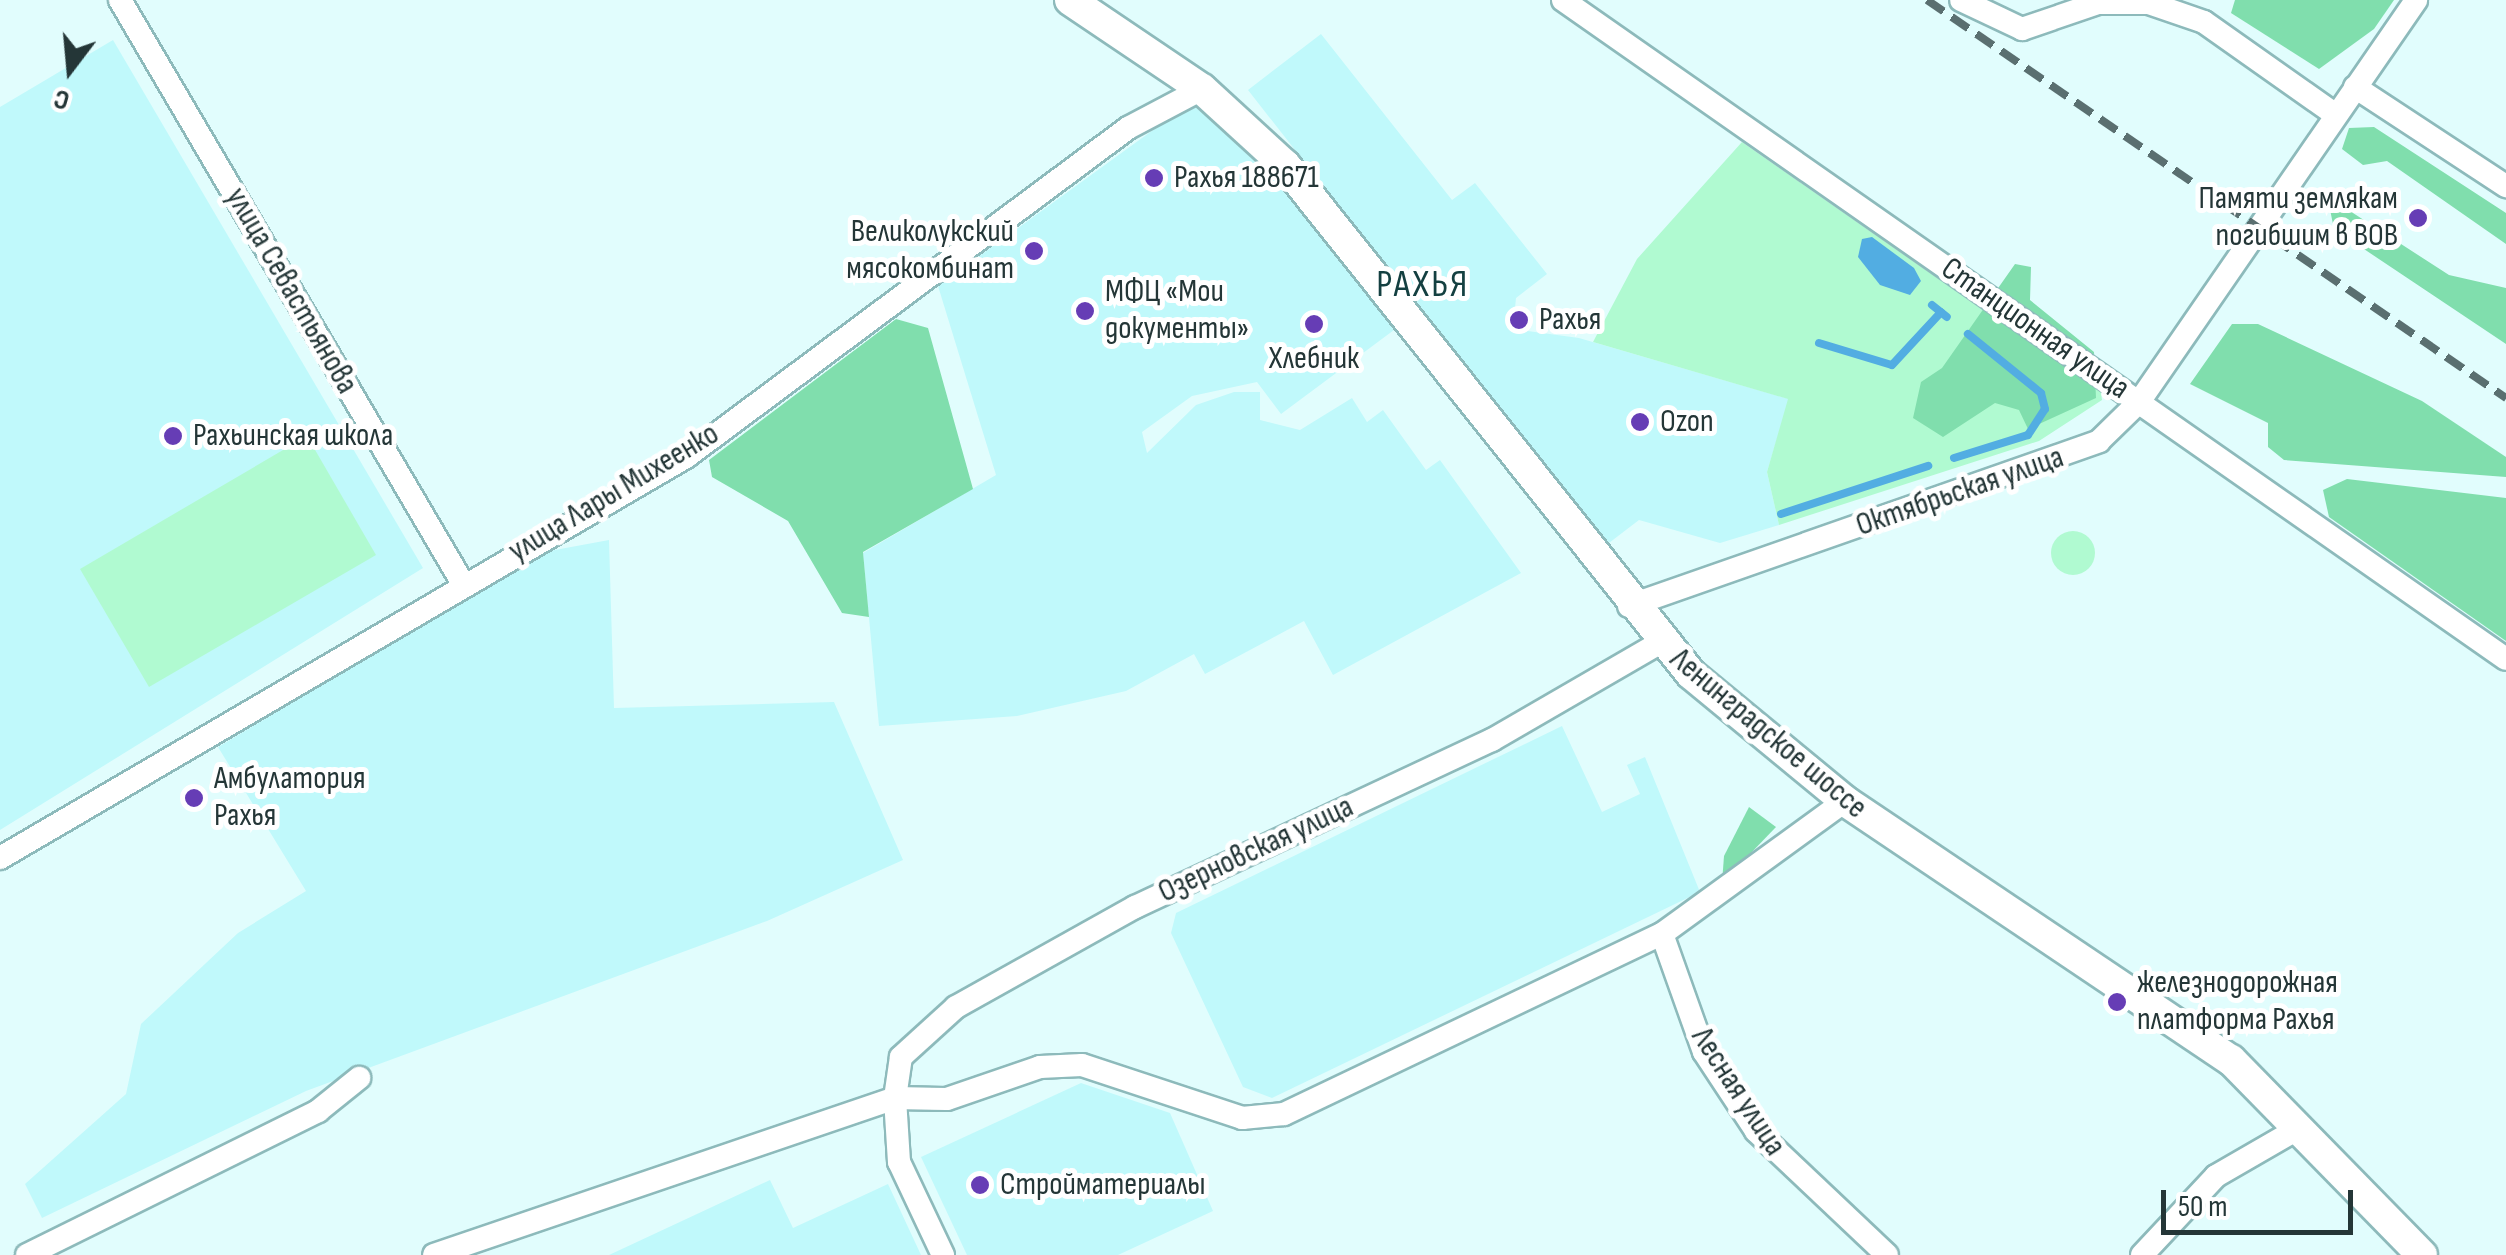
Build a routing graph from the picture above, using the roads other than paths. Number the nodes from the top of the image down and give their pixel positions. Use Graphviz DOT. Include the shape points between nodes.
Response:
graph roads {
  1 [pos="120,0"];
  2 [pos="1070,0"];
  3 [pos="1563,0"];
  4 [pos="1961,0"];
  5 [pos="2416,0"];
  6 [pos="2356,88"];
  7 [pos="1202,89"];
  8 [pos="2336,115"];
  9 [pos="2506,186"];
  10 [pos="2140,402"];
  11 [pos="462,582"];
  12 [pos="1629,606"];
  13 [pos="1660,643"];
  14 [pos="2506,659"];
  15 [pos="1844,801"];
  16 [pos="0,858"];
  17 [pos="1662,934"];
  18 [pos="360,1078"];
  19 [pos="895,1098"];
  20 [pos="2300,1127"];
  21 [pos="27,1255"];
  22 [pos="434,1255"];
  23 [pos="942,1255"];
  24 [pos="1887,1255"];
  25 [pos="2142,1255"];
  26 [pos="2422,1255"];
  1 -- 11 [label="street, улица Севастьянова"];
  2 -- 7 [label="street, Ленинградское шоссе"];
  3 -- 10 [label="street, Станционная улица"];
  4 -- 8 [label="street" via="2022,29 2098,2 2150,3 2204,22"];
  5 -- 6 [label="street, Октябрьская улица"];
  6 -- 8 [label="street, Октябрьская улица"];
  6 -- 9 [label="street"];
  7 -- 11 [label="street, улица Лары Михеенко" via="1128,128 686,457"];
  7 -- 12 [label="street, Ленинградское шоссе" via="1285,165"];
  8 -- 10 [label="street, Октябрьская улица"];
  10 -- 12 [label="street, Октябрьская улица" via="2099,441 2050,465"];
  10 -- 14 [label="street, Станционная улица"];
  11 -- 16 [label="street, улица Лары Михеенко"];
  12 -- 13 [label="street, Ленинградское шоссе"];
  13 -- 15 [label="street, Ленинградское шоссе"];
  13 -- 19 [label="street, Озерновская улица" via="1492,740 1134,907 956,1006 902,1056"];
  15 -- 17 [label="street"];
  15 -- 20 [label="street, Ленинградское шоссе" via="2130,987 2231,1060"];
  17 -- 19 [label="street" via="1284,1114 1242,1118 1082,1064 1040,1066 946,1099"];
  17 -- 24 [label="street, Лесная улица" via="1704,1052 1756,1131"];
  18 -- 21 [label="street" via="318,1111"];
  19 -- 22 [label="street"];
  19 -- 23 [label="street, Озерновская улица" via="899,1162"];
  20 -- 25 [label="street" via="2216,1176"];
  20 -- 26 [label="street, Ленинградское шоссе"];
}
